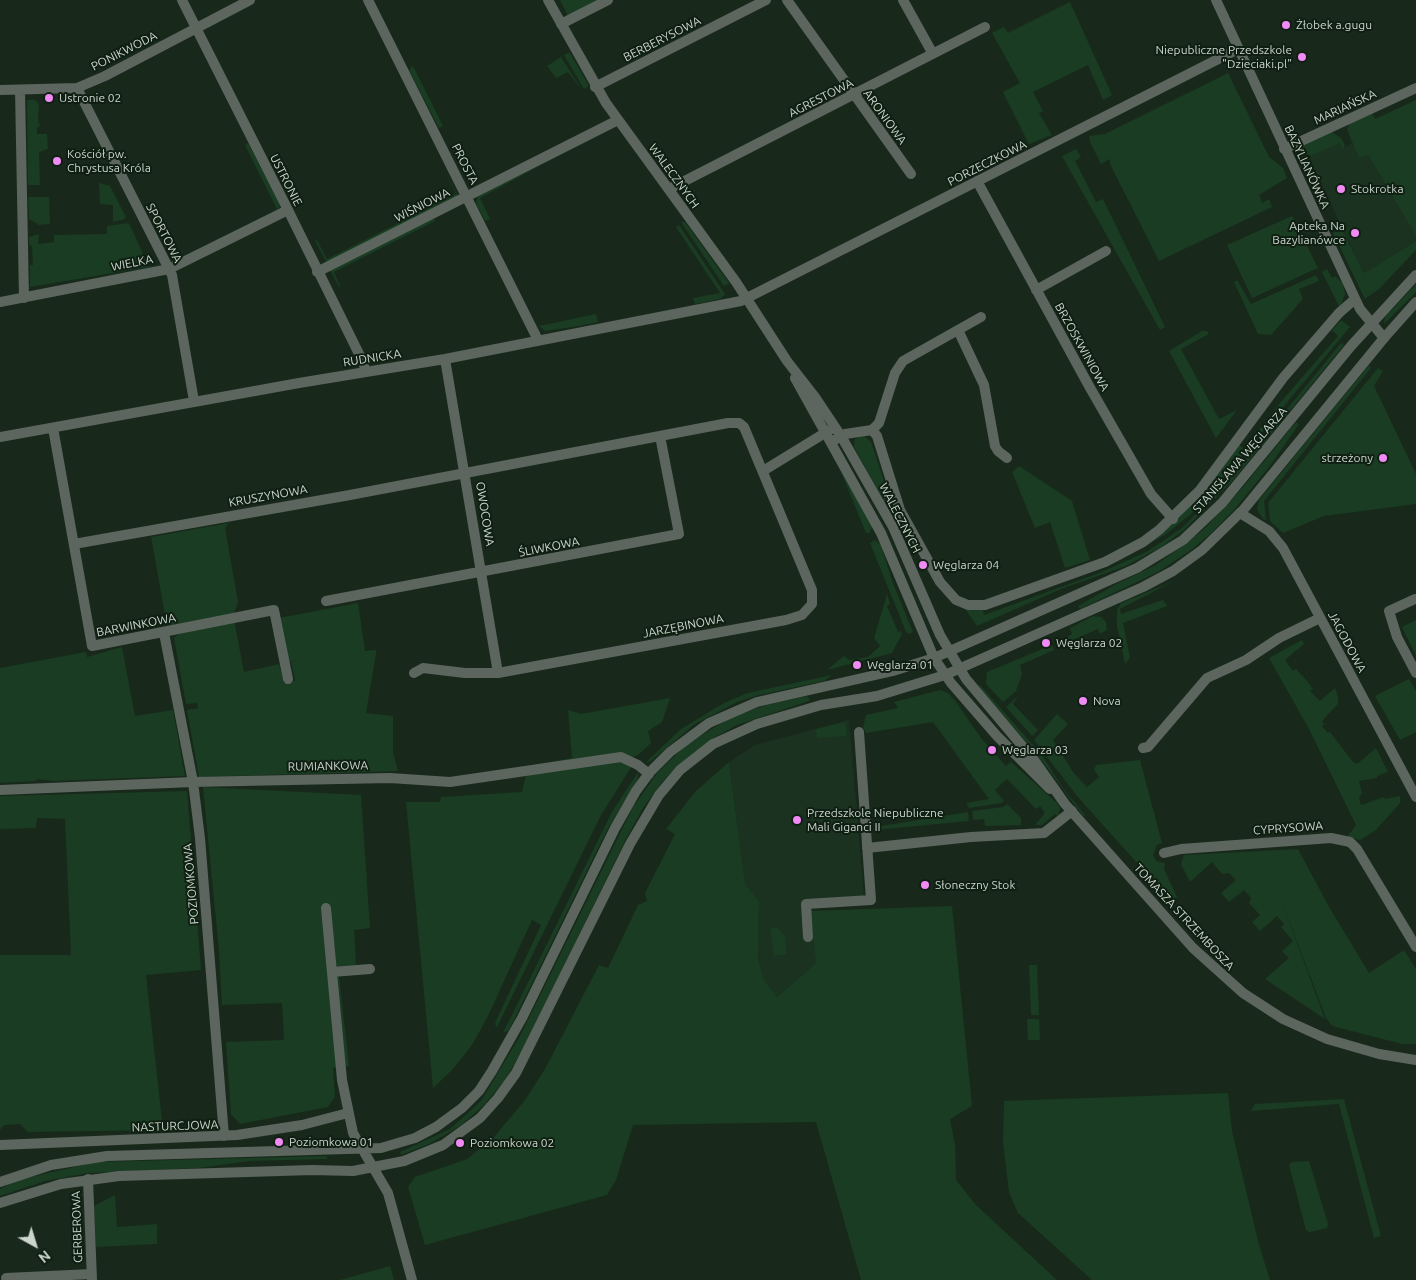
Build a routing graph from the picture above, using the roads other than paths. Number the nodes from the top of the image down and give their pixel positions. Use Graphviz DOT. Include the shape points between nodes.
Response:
graph roads {
  1 [pos="182,0"];
  2 [pos="250,0"];
  3 [pos="368,0"];
  4 [pos="548,0"];
  5 [pos="608,0"];
  6 [pos="766,0"];
  7 [pos="787,0"];
  8 [pos="903,0"];
  9 [pos="1216,0"];
  10 [pos="561,24"];
  11 [pos="196,27"];
  12 [pos="985,27"];
  13 [pos="1238,49"];
  14 [pos="933,54"];
  15 [pos="595,87"];
  16 [pos="77,88"];
  17 [pos="1416,88"];
  18 [pos="0,90"];
  19 [pos="20,90"];
  20 [pos="855,95"];
  21 [pos="618,120"];
  22 [pos="1284,148"];
  23 [pos="912,174"];
  24 [pos="977,182"];
  25 [pos="669,189"];
  26 [pos="467,196"];
  27 [pos="288,210"];
  28 [pos="1106,251"];
  29 [pos="169,269"];
  30 [pos="317,272"];
  31 [pos="1416,275"];
  32 [pos="1036,290"];
  33 [pos="24,298"];
  34 [pos="747,298"];
  35 [pos="1355,299"];
  36 [pos="0,302"];
  37 [pos="1416,302"];
  38 [pos="981,317"];
  39 [pos="1371,324"];
  40 [pos="958,330"];
  41 [pos="1384,338"];
  42 [pos="538,340"];
  43 [pos="445,359"];
  44 [pos="787,361"];
  45 [pos="365,372"];
  46 [pos="194,401"];
  47 [pos="835,427"];
  48 [pos="53,428"];
  49 [pos="872,430"];
  50 [pos="825,433"];
  51 [pos="660,436"];
  52 [pos="841,436"];
  53 [pos="0,437"];
  54 [pos="830,442"];
  55 [pos="1006,458"];
  56 [pos="763,471"];
  57 [pos="466,473"];
  58 [pos="1240,513"];
  59 [pos="1173,519"];
  60 [pos="74,544"];
  61 [pos="481,573"];
  62 [pos="1415,599"];
  63 [pos="326,601"];
  64 [pos="1320,618"];
  65 [pos="164,633"];
  66 [pos="948,652"];
  67 [pos="934,658"];
  68 [pos="959,669"];
  69 [pos="414,673"];
  70 [pos="1416,673"];
  71 [pos="498,674"];
  72 [pos="945,675"];
  73 [pos="288,678"];
  74 [pos="859,732"];
  75 [pos="1143,748"];
  76 [pos="649,774"];
  77 [pos="193,782"];
  78 [pos="0,790"];
  79 [pos="1416,797"];
  80 [pos="1068,807"];
  81 [pos="867,848"];
  82 [pos="1164,853"];
  83 [pos="326,908"];
  84 [pos="808,937"];
  85 [pos="1416,947"];
  86 [pos="370,969"];
  87 [pos="332,972"];
  88 [pos="1416,1060"];
  89 [pos="348,1113"];
  90 [pos="224,1136"];
  91 [pos="0,1145"];
  92 [pos="362,1149"];
  93 [pos="374,1168"];
  94 [pos="88,1179"];
  95 [pos="0,1182"];
  96 [pos="0,1203"];
  97 [pos="92,1277"];
  98 [pos="6,1278"];
  99 [pos="412,1280"];
  1 -- 11 [label="street, USTRONIE"];
  2 -- 11 [label="street, PONIKWODA"];
  3 -- 26 [label="street, PROSTA"];
  4 -- 10 [label="street, WALECZNYCH"];
  5 -- 10 [label="street"];
  6 -- 15 [label="street, BERBERYSOWA"];
  7 -- 20 [label="street, ARONIOWA"];
  8 -- 14 [label="street"];
  9 -- 13 [label="street, BAZYLIANÓWKA"];
  10 -- 15 [label="street, WALECZNYCH"];
  11 -- 16 [label="street, PONIKWODA"];
  11 -- 27 [label="street, USTRONIE"];
  12 -- 14 [label="street, AGRESTOWA"];
  13 -- 22 [label="street, BAZYLIANÓWKA"];
  13 -- 24 [label="street, PORZECZKOWA"];
  14 -- 20 [label="street, AGRESTOWA"];
  15 -- 21 [label="street, WALECZNYCH"];
  16 -- 19 [label="street, PONIKWODA"];
  16 -- 29 [label="street, SPORTOWA"];
  17 -- 22 [label="street, MARIAŃSKA"];
  18 -- 19 [label="street, PONIKWODA"];
  19 -- 33 [label="street"];
  20 -- 23 [label="street, ARONIOWA"];
  20 -- 25 [label="street, AGRESTOWA"];
  21 -- 25 [label="street, WALECZNYCH"];
  21 -- 26 [label="street, WIŚNIOWA"];
  22 -- 35 [label="street, BAZYLIANÓWKA"];
  24 -- 32 [label="street, BRZOSKWINIOWA"];
  24 -- 34 [label="street, PORZECZKOWA"];
  25 -- 34 [label="street, WALECZNYCH"];
  26 -- 30 [label="street, WIŚNIOWA"];
  26 -- 42 [label="street, PROSTA"];
  27 -- 29 [label="street, WIELKA"];
  27 -- 30 [label="street, USTRONIE"];
  28 -- 32 [label="street"];
  29 -- 33 [label="street, WIELKA"];
  29 -- 46 [label="street, SPORTOWA"];
  30 -- 45 [label="street, USTRONIE" via="364,364"];
  31 -- 39 [label="street, STANISŁAWA WĘGLARZA"];
  32 -- 59 [label="street, BRZOSKWINIOWA" via="1151,494"];
  33 -- 36 [label="street, WIELKA"];
  34 -- 42 [label="street, RUDNICKA"];
  34 -- 44 [label="street, WALECZNYCH"];
  35 -- 39 [label="street, BAZYLIANÓWKA"];
  35 -- 59 [label="street" via="1283,378 1200,490"];
  37 -- 41 [label="street"];
  38 -- 40 [label="street"];
  39 -- 41 [label="street, BAZYLIANÓWKA"];
  39 -- 66 [label="street, STANISŁAWA WĘGLARZA" via="1234,490 1183,540 1137,568"];
  40 -- 49 [label="street" via="903,361 895,373 879,423"];
  40 -- 55 [label="street" via="984,384 998,452"];
  41 -- 58 [label="street"];
  42 -- 43 [label="street, RUDNICKA"];
  43 -- 45 [label="street, RUDNICKA"];
  43 -- 57 [label="street, OWOCOWA"];
  44 -- 47 [label="street, WALECZNYCH"];
  44 -- 50 [label="street, WALECZNYCH"];
  45 -- 46 [label="street, RUDNICKA"];
  46 -- 48 [label="street, RUDNICKA"];
  47 -- 50 [label="street"];
  47 -- 52 [label="street, WALECZNYCH"];
  48 -- 53 [label="street, RUDNICKA"];
  48 -- 60 [label="street, BARWINKOWA"];
  49 -- 52 [label="street"];
  49 -- 59 [label="street, WALECZNYCH" via="877,436 895,498 906,522 946,591 962,603 985,606 1104,562 1143,542"];
  50 -- 54 [label="street, WALECZNYCH"];
  50 -- 56 [label="street"];
  51 -- 56 [label="street, JARZĘBINOWA" via="739,423 747,433"];
  51 -- 57 [label="street, JARZĘBINOWA"];
  51 -- 61 [label="street, ŚLIWKOWA" via="679,534"];
  52 -- 54 [label="street"];
  52 -- 66 [label="street, WALECZNYCH" via="893,527"];
  54 -- 67 [label="street, WALECZNYCH" via="881,533"];
  56 -- 71 [label="street, JARZĘBINOWA" via="812,590 812,604 802,615"];
  57 -- 60 [label="street, KRUSZYNOWA"];
  57 -- 61 [label="street, OWOCOWA"];
  58 -- 64 [label="street, JAGODOWA" via="1264,527 1278,541"];
  58 -- 68 [label="street" via="1210,543 1168,574"];
  60 -- 65 [label="street, BARWINKOWA" via="92,646"];
  61 -- 63 [label="street, ŚLIWKOWA"];
  61 -- 71 [label="street, OWOCOWA"];
  62 -- 70 [label="street" via="1389,612 1397,637"];
  64 -- 75 [label="street" via="1207,678 1148,747"];
  64 -- 79 [label="street, JAGODOWA"];
  65 -- 73 [label="street, BARWINKOWA" via="274,610"];
  65 -- 77 [label="street, POZIOMKOWA"];
  66 -- 67 [label="street, STANISŁAWA WĘGLARZA"];
  66 -- 68 [label="street, WALECZNYCH"];
  67 -- 72 [label="street, WALECZNYCH"];
  67 -- 76 [label="street, STANISŁAWA WĘGLARZA" via="893,671 766,699 732,711 684,739"];
  68 -- 72 [label="street"];
  68 -- 80 [label="street, TOMASZA STRZEMBOSZA"];
  69 -- 71 [label="street, JARZĘBINOWA" via="423,668"];
  72 -- 80 [label="street, TOMASZA STRZEMBOSZA" via="1014,755"];
  72 -- 93 [label="street" via="877,696 821,705 757,724 727,736 695,757 671,780 646,815 530,1049 498,1098 480,1118 443,1145 404,1162"];
  74 -- 81 [label="street"];
  76 -- 77 [label="street, RUMIANKOWA" via="638,764 621,757 450,782 390,778"];
  76 -- 92 [label="street, STANISŁAWA WĘGLARZA" via="615,828 522,1018 479,1091 448,1119 415,1138 391,1146"];
  77 -- 78 [label="street, RUMIANKOWA"];
  77 -- 90 [label="street, POZIOMKOWA"];
  80 -- 81 [label="street" via="1051,828 1039,834"];
  80 -- 88 [label="street, TOMASZA STRZEMBOSZA" via="1206,961 1247,997 1283,1020 1327,1039 1379,1054"];
  81 -- 84 [label="street" via="871,900 806,904"];
  82 -- 85 [label="street, CYPRYSOWA" via="1191,848 1331,838 1350,842 1358,849"];
  83 -- 87 [label="street"];
  86 -- 87 [label="street"];
  87 -- 89 [label="street"];
  89 -- 90 [label="street, NASTURCJOWA" via="302,1125"];
  89 -- 92 [label="street" via="353,1133"];
  90 -- 91 [label="street, NASTURCJOWA"];
  92 -- 93 [label="street"];
  92 -- 95 [label="street, STANISŁAWA WĘGLARZA" via="87,1158 30,1170"];
  93 -- 94 [label="street"];
  93 -- 99 [label="street" via="388,1194"];
  94 -- 96 [label="street" via="36,1190"];
  94 -- 97 [label="street, GERBEROWA"];
  97 -- 98 [label="street, GERBEROWA"];
}
